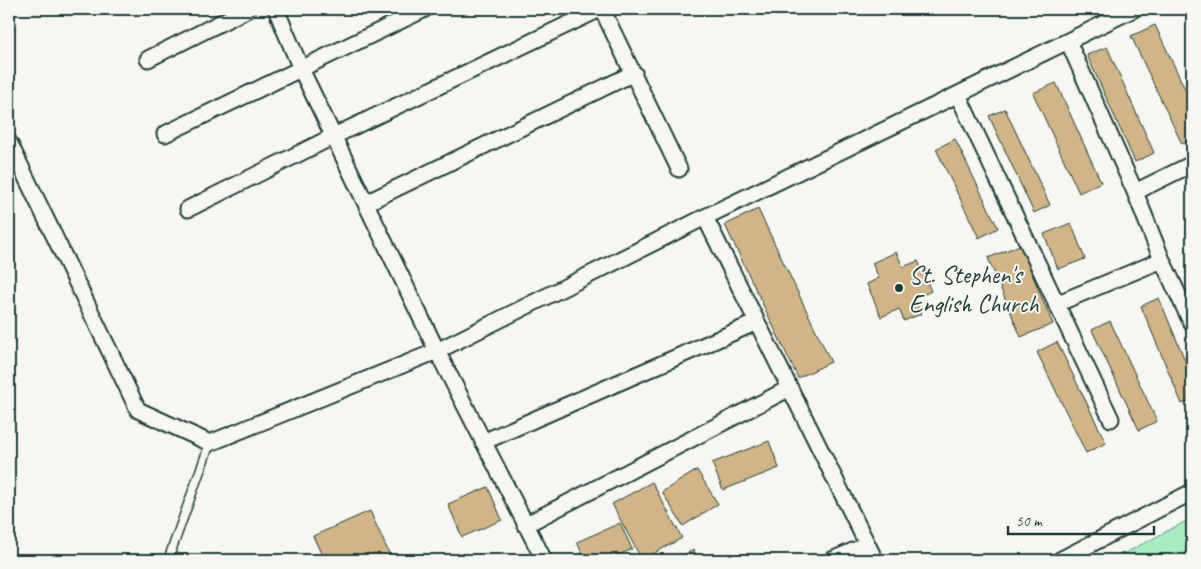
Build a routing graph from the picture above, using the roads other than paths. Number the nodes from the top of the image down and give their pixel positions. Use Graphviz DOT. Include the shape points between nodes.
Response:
graph roads {
  1 [pos="248,9"];
  2 [pos="276,9"];
  3 [pos="425,9"];
  4 [pos="601,9"];
  5 [pos="1134,9"];
  6 [pos="1068,41"];
  7 [pos="148,59"];
  8 [pos="301,69"];
  9 [pos="634,73"];
  10 [pos="958,95"];
  11 [pos="165,134"];
  12 [pos="334,136"];
  13 [pos="9,142"];
  14 [pos="1192,164"];
  15 [pos="679,168"];
  16 [pos="1135,192"];
  17 [pos="366,203"];
  18 [pos="188,209"];
  19 [pos="705,217"];
  20 [pos="1162,260"];
  21 [pos="1056,304"];
  22 [pos="757,322"];
  23 [pos="1192,324"];
  24 [pos="438,351"];
  25 [pos="790,388"];
  26 [pos="1110,419"];
  27 [pos="483,442"];
  28 [pos="210,443"];
  29 [pos="1192,492"];
  30 [pos="525,525"];
  31 [pos="867,545"];
  32 [pos="168,560"];
  33 [pos="544,560"];
  34 [pos="832,560"];
  35 [pos="875,560"];
  36 [pos="1060,560"];
  1 -- 7 [label="street"];
  2 -- 8 [label="street"];
  3 -- 8 [label="street"];
  4 -- 9 [label="street"];
  4 -- 12 [label="street"];
  5 -- 6 [label="street"];
  6 -- 10 [label="street"];
  6 -- 16 [label="street"];
  8 -- 11 [label="street"];
  8 -- 12 [label="street"];
  9 -- 15 [label="street"];
  9 -- 17 [label="street"];
  10 -- 19 [label="street"];
  10 -- 21 [label="street"];
  12 -- 17 [label="street"];
  12 -- 18 [label="street"];
  13 -- 28 [label="street" via="138,410"];
  14 -- 16 [label="street"];
  16 -- 20 [label="street"];
  17 -- 24 [label="street"];
  19 -- 22 [label="street"];
  19 -- 24 [label="street"];
  20 -- 21 [label="street"];
  20 -- 23 [label="street"];
  21 -- 26 [label="street"];
  22 -- 25 [label="street"];
  22 -- 27 [label="street"];
  24 -- 27 [label="street"];
  24 -- 28 [label="street"];
  25 -- 30 [label="street"];
  25 -- 31 [label="street"];
  27 -- 30 [label="street"];
  28 -- 32 [label="lane"];
  29 -- 36 [label="street"];
  30 -- 33 [label="street"];
  31 -- 34 [label="street"];
  31 -- 35 [label="street"];
}
